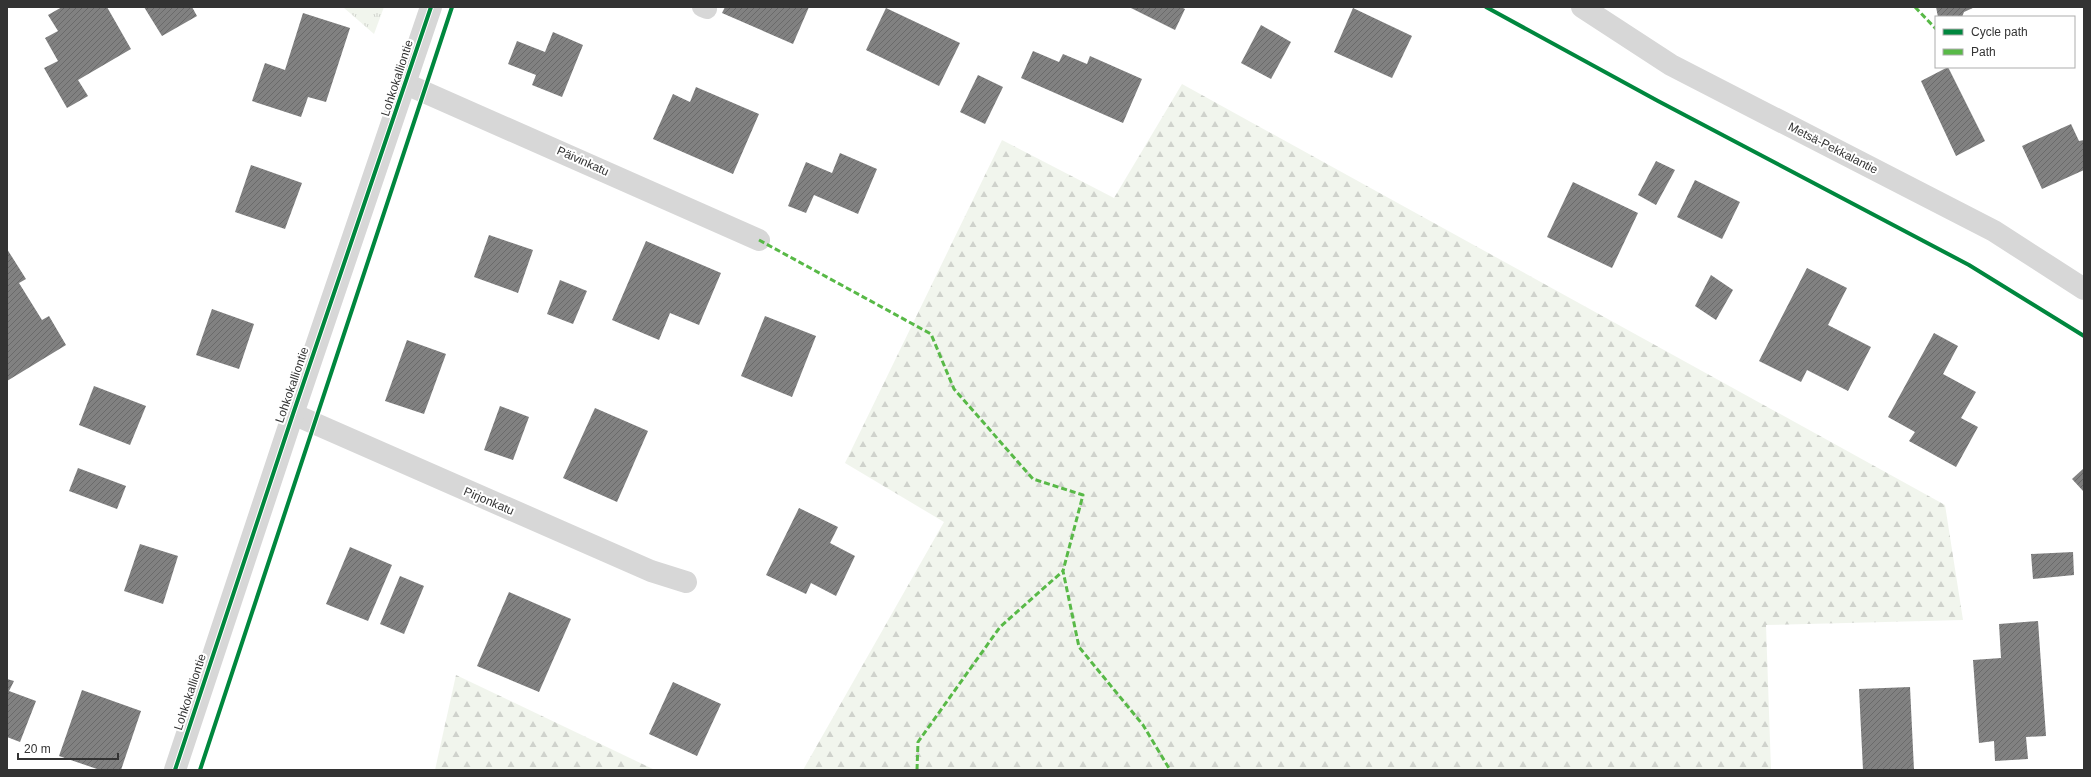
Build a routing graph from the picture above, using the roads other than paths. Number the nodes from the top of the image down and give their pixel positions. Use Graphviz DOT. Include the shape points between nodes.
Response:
graph roads {
  1 [pos="431,7"];
  2 [pos="1582,7"];
  3 [pos="406,84"];
  4 [pos="759,240"];
  5 [pos="2084,290"];
  6 [pos="293,414"];
  7 [pos="686,582"];
  8 [pos="175,770"];
  1 -- 3 [label="street, Lohkokalliontie"];
  2 -- 5 [label="street, Metsä-Pekkalantie" via="1671,65 1994,231"];
  3 -- 4 [label="street, Päivinkatu"];
  3 -- 6 [label="street, Lohkokalliontie"];
  6 -- 7 [label="street, Pirjonkatu" via="651,571"];
  6 -- 8 [label="street, Lohkokalliontie"];
}
